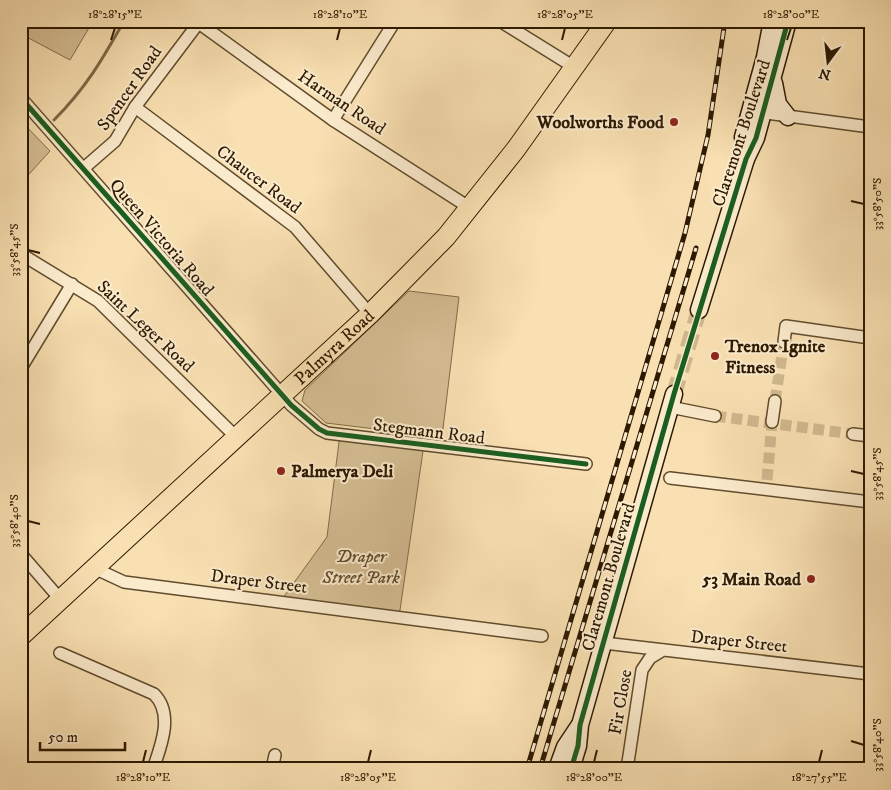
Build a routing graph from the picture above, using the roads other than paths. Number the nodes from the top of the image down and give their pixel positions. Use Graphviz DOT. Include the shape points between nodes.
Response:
graph roads {
  1 [pos="395,21"];
  2 [pos="500,21"];
  3 [pos="606,21"];
  4 [pos="772,21"];
  5 [pos="788,21"];
  6 [pos="198,22"];
  7 [pos="574,67"];
  8 [pos="774,81"];
  9 [pos="21,98"];
  10 [pos="135,107"];
  11 [pos="757,112"];
  12 [pos="788,117"];
  13 [pos="333,120"];
  14 [pos="870,128"];
  15 [pos="84,168"];
  16 [pos="470,208"];
  17 [pos="21,254"];
  18 [pos="72,284"];
  19 [pos="699,310"];
  20 [pos="370,314"];
  21 [pos="870,338"];
  22 [pos="784,342"];
  23 [pos="21,368"];
  24 [pos="282,395"];
  25 [pos="672,400"];
  26 [pos="775,401"];
  27 [pos="715,416"];
  28 [pos="772,422"];
  29 [pos="853,434"];
  30 [pos="870,436"];
  31 [pos="236,437"];
  32 [pos="586,464"];
  33 [pos="670,478"];
  34 [pos="870,502"];
  35 [pos="21,554"];
  36 [pos="94,568"];
  37 [pos="60,600"];
  38 [pos="21,636"];
  39 [pos="542,636"];
  40 [pos="604,643"];
  41 [pos="663,650"];
  42 [pos="60,653"];
  43 [pos="870,674"];
  44 [pos="580,725"];
  45 [pos="275,755"];
  46 [pos="153,769"];
  47 [pos="272,769"];
  48 [pos="557,769"];
  49 [pos="571,769"];
  50 [pos="627,769"];
  1 -- 13 [label="street"];
  2 -- 7 [label="street"];
  3 -- 7 [label="main road, Palmyra Road"];
  4 -- 11 [label="street, Claremont Boulevard"];
  5 -- 8 [label="street, Claremont Boulevard"];
  6 -- 10 [label="street, Spencer Road"];
  6 -- 13 [label="street, Harman Road"];
  7 -- 16 [label="main road, Palmyra Road"];
  8 -- 11 [label="street, Claremont Boulevard"];
  8 -- 12 [label="street" via="778,104"];
  9 -- 15 [label="street, Queen Victoria Road"];
  10 -- 15 [label="street, Spencer Road" via="115,141"];
  10 -- 20 [label="street, Chaucer Road" via="295,227"];
  11 -- 12 [label="street"];
  11 -- 19 [label="street, Claremont Boulevard" via="744,137 746,159"];
  12 -- 14 [label="street"];
  13 -- 16 [label="street, Harman Road"];
  15 -- 24 [label="street, Queen Victoria Road"];
  16 -- 20 [label="main road, Palmyra Road"];
  17 -- 18 [label="street, Saint Leger Road"];
  18 -- 23 [label="street"];
  18 -- 31 [label="street, Saint Leger Road" via="98,301"];
  20 -- 24 [label="main road, Palmyra Road"];
  21 -- 22 [label="street" via="786,326"];
  24 -- 31 [label="main road, Palmyra Road"];
  24 -- 32 [label="street, Stegmann Road" via="304,418 327,433"];
  25 -- 27 [label="street"];
  25 -- 40 [label="street, Claremont Boulevard"];
  26 -- 28 [label="street"];
  29 -- 30 [label="street"];
  31 -- 36 [label="main road, Palmyra Road"];
  33 -- 34 [label="street" via="767,485"];
  35 -- 37 [label="street"];
  36 -- 37 [label="main road, Palmyra Road"];
  36 -- 39 [label="street, Draper Street" via="124,582"];
  37 -- 38 [label="main road, Palmyra Road"];
  40 -- 41 [label="street, Draper Street"];
  40 -- 44 [label="street, Claremont Boulevard"];
  41 -- 43 [label="street, Draper Street"];
  41 -- 50 [label="street, Fir Close" via="650,658 642,670"];
  42 -- 46 [label="street" via="154,694 160,700 164,730"];
  44 -- 48 [label="street, Claremont Boulevard" via="565,746"];
  44 -- 49 [label="street, Claremont Boulevard"];
  45 -- 47 [label="street"];
}
